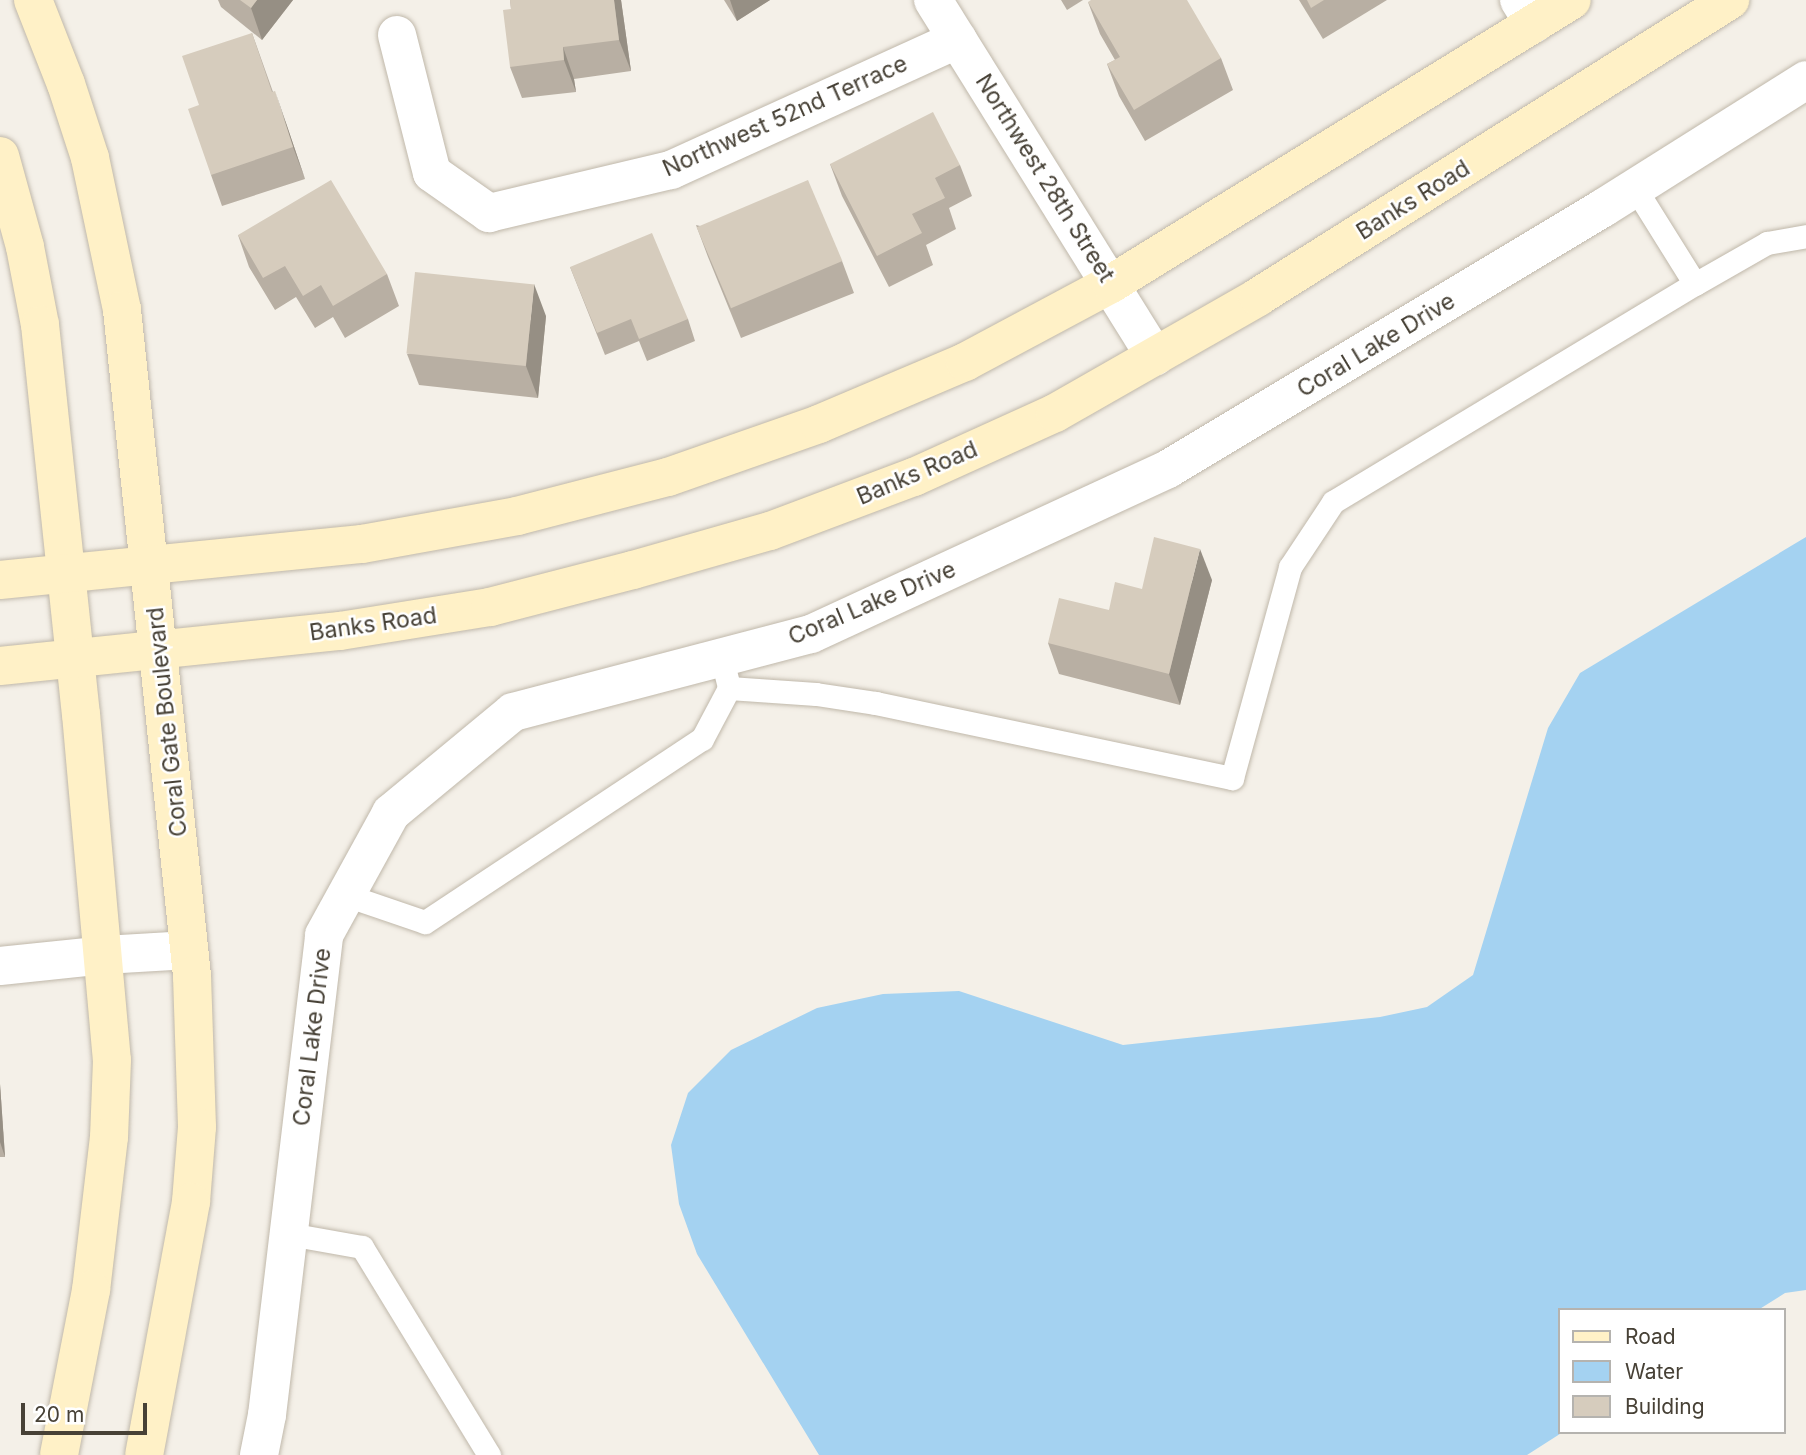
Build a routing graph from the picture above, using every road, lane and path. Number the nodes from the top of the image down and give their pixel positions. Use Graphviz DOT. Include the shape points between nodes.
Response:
graph roads {
  1 [pos="33,0"];
  2 [pos="933,0"];
  3 [pos="1572,0"];
  4 [pos="1730,0"];
  5 [pos="1526,12"];
  6 [pos="397,35"];
  7 [pos="958,39"];
  8 [pos="1806,80"];
  9 [pos="0,156"];
  10 [pos="1635,188"];
  11 [pos="1806,236"];
  12 [pos="1111,284"];
  13 [pos="1695,284"];
  14 [pos="1155,357"];
  15 [pos="150,566"];
  16 [pos="67,574"];
  17 [pos="0,580"];
  18 [pos="159,649"];
  19 [pos="75,658"];
  20 [pos="0,666"];
  21 [pos="726,674"];
  22 [pos="346,895"];
  23 [pos="190,950"];
  24 [pos="104,955"];
  25 [pos="0,966"];
  26 [pos="289,1234"];
  27 [pos="59,1455"];
  28 [pos="144,1455"];
  29 [pos="259,1455"];
  30 [pos="489,1455"];
  1 -- 15 [label="street, Coral Gate Boulevard" via="90,158 108,236 122,310"];
  2 -- 7 [label="street, Northwest 28th Street"];
  3 -- 5 [label="street"];
  4 -- 14 [label="street, Banks Road"];
  5 -- 12 [label="street"];
  6 -- 7 [label="street, Northwest 52nd Terrace" via="432,173 489,213 671,170"];
  7 -- 12 [label="street, Northwest 28th Street"];
  8 -- 10 [label="street, Coral Lake Drive"];
  9 -- 16 [label="street" via="40,325"];
  10 -- 13 [label="lane"];
  10 -- 21 [label="street, Coral Lake Drive" via="1168,469"];
  11 -- 13 [label="lane" via="1767,243"];
  12 -- 14 [label="street, Northwest 28th Street"];
  12 -- 15 [label="street" via="965,362 819,425 668,477 517,516 362,544"];
  13 -- 21 [label="lane" via="1333,502 1290,567 1233,778"];
  14 -- 18 [label="street, Banks Road" via="1055,413 914,477 758,534 490,607 340,631"];
  15 -- 16 [label="street"];
  15 -- 18 [label="street, Coral Gate Boulevard"];
  16 -- 17 [label="street"];
  16 -- 19 [label="street"];
  18 -- 19 [label="street, Banks Road"];
  18 -- 23 [label="street, Coral Gate Boulevard"];
  19 -- 20 [label="street, Banks Road"];
  19 -- 24 [label="street"];
  21 -- 22 [label="street, Coral Lake Drive" via="513,712 391,813"];
  21 -- 22 [label="lane" via="702,739 425,922"];
  22 -- 26 [label="street, Coral Lake Drive" via="324,935"];
  23 -- 24 [label="street"];
  23 -- 28 [label="street, Coral Gate Boulevard" via="197,1114 191,1202"];
  24 -- 25 [label="street"];
  24 -- 27 [label="street" via="112,1060 109,1137 91,1290"];
  26 -- 29 [label="street, Coral Lake Drive"];
  26 -- 30 [label="lane" via="362,1247"];
}
